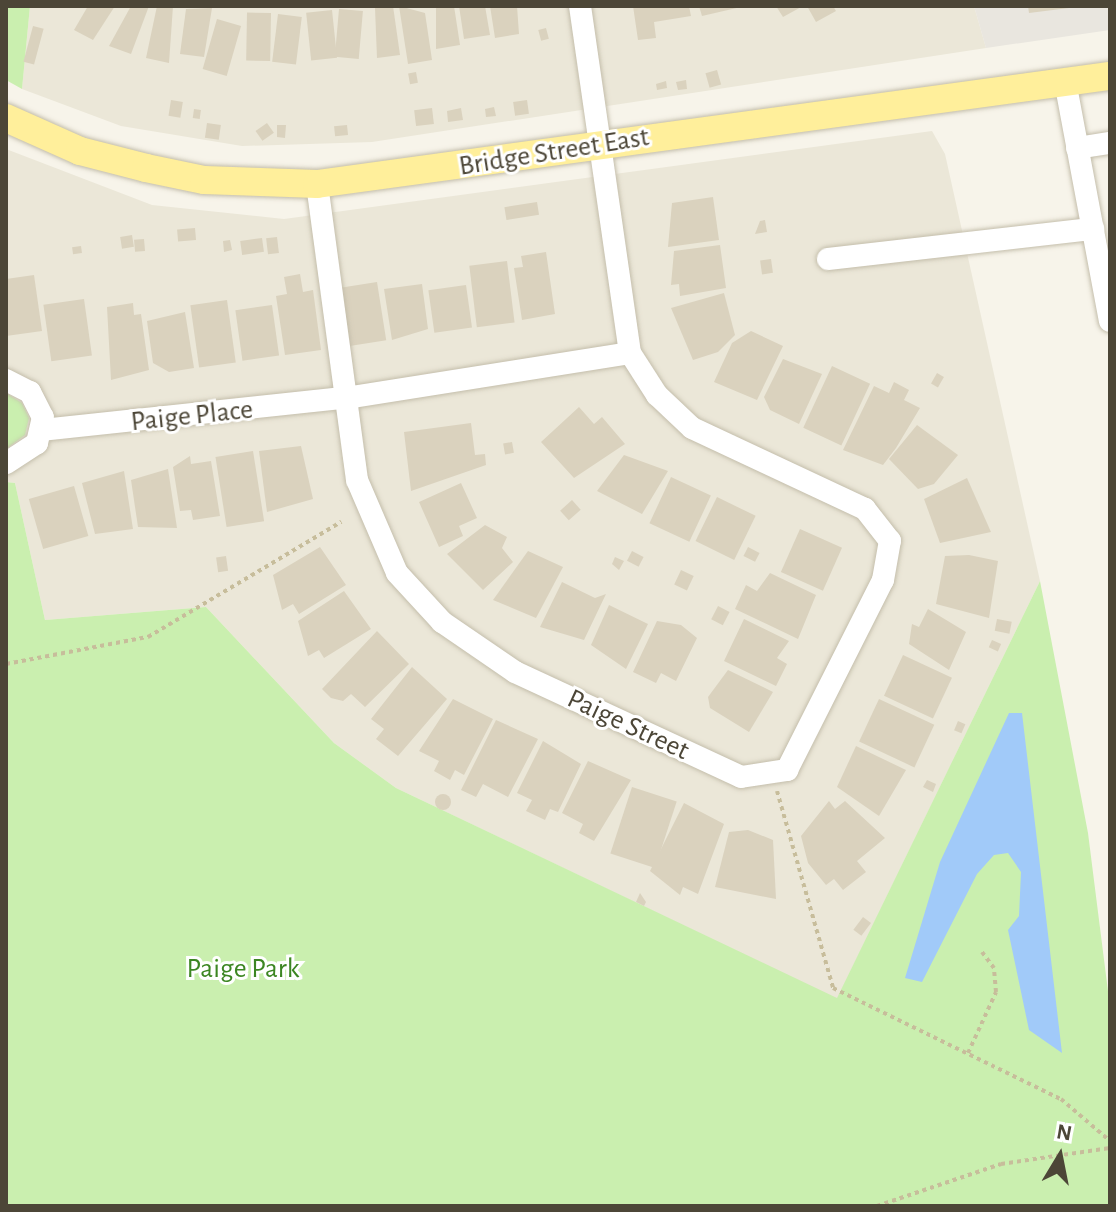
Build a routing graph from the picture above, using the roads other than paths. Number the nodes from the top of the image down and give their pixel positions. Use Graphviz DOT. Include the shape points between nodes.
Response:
graph roads {
  1 [pos="580,6"];
  2 [pos="1110,76"];
  3 [pos="1065,81"];
  4 [pos="6,118"];
  5 [pos="1110,143"];
  6 [pos="600,146"];
  7 [pos="1077,148"];
  8 [pos="317,184"];
  9 [pos="1093,229"];
  10 [pos="828,259"];
  11 [pos="1109,315"];
  12 [pos="630,353"];
  13 [pos="6,380"];
  14 [pos="342,399"];
  15 [pos="42,430"];
  16 [pos="6,463"];
  1 -- 6 [label="street"];
  2 -- 3 [label="main road, Bridge Street East"];
  3 -- 6 [label="main road, Bridge Street East"];
  3 -- 7 [label="street"];
  4 -- 8 [label="main road, Bridge Street East" via="80,151 146,168 204,180"];
  5 -- 7 [label="street"];
  6 -- 8 [label="main road, Bridge Street East"];
  6 -- 12 [label="street"];
  7 -- 9 [label="street"];
  8 -- 14 [label="street, Paige Street"];
  9 -- 10 [label="street"];
  9 -- 11 [label="street"];
  12 -- 14 [label="street"];
  12 -- 14 [label="street, Paige Street" via="657,395 692,428 865,509 890,541 883,580 805,743 773,777 741,777 709,764 515,672 442,622 397,573 372,528"];
  13 -- 15 [label="street" via="39,403"];
  14 -- 15 [label="street, Paige Place"];
  15 -- 16 [label="street" via="28,453"];
}
